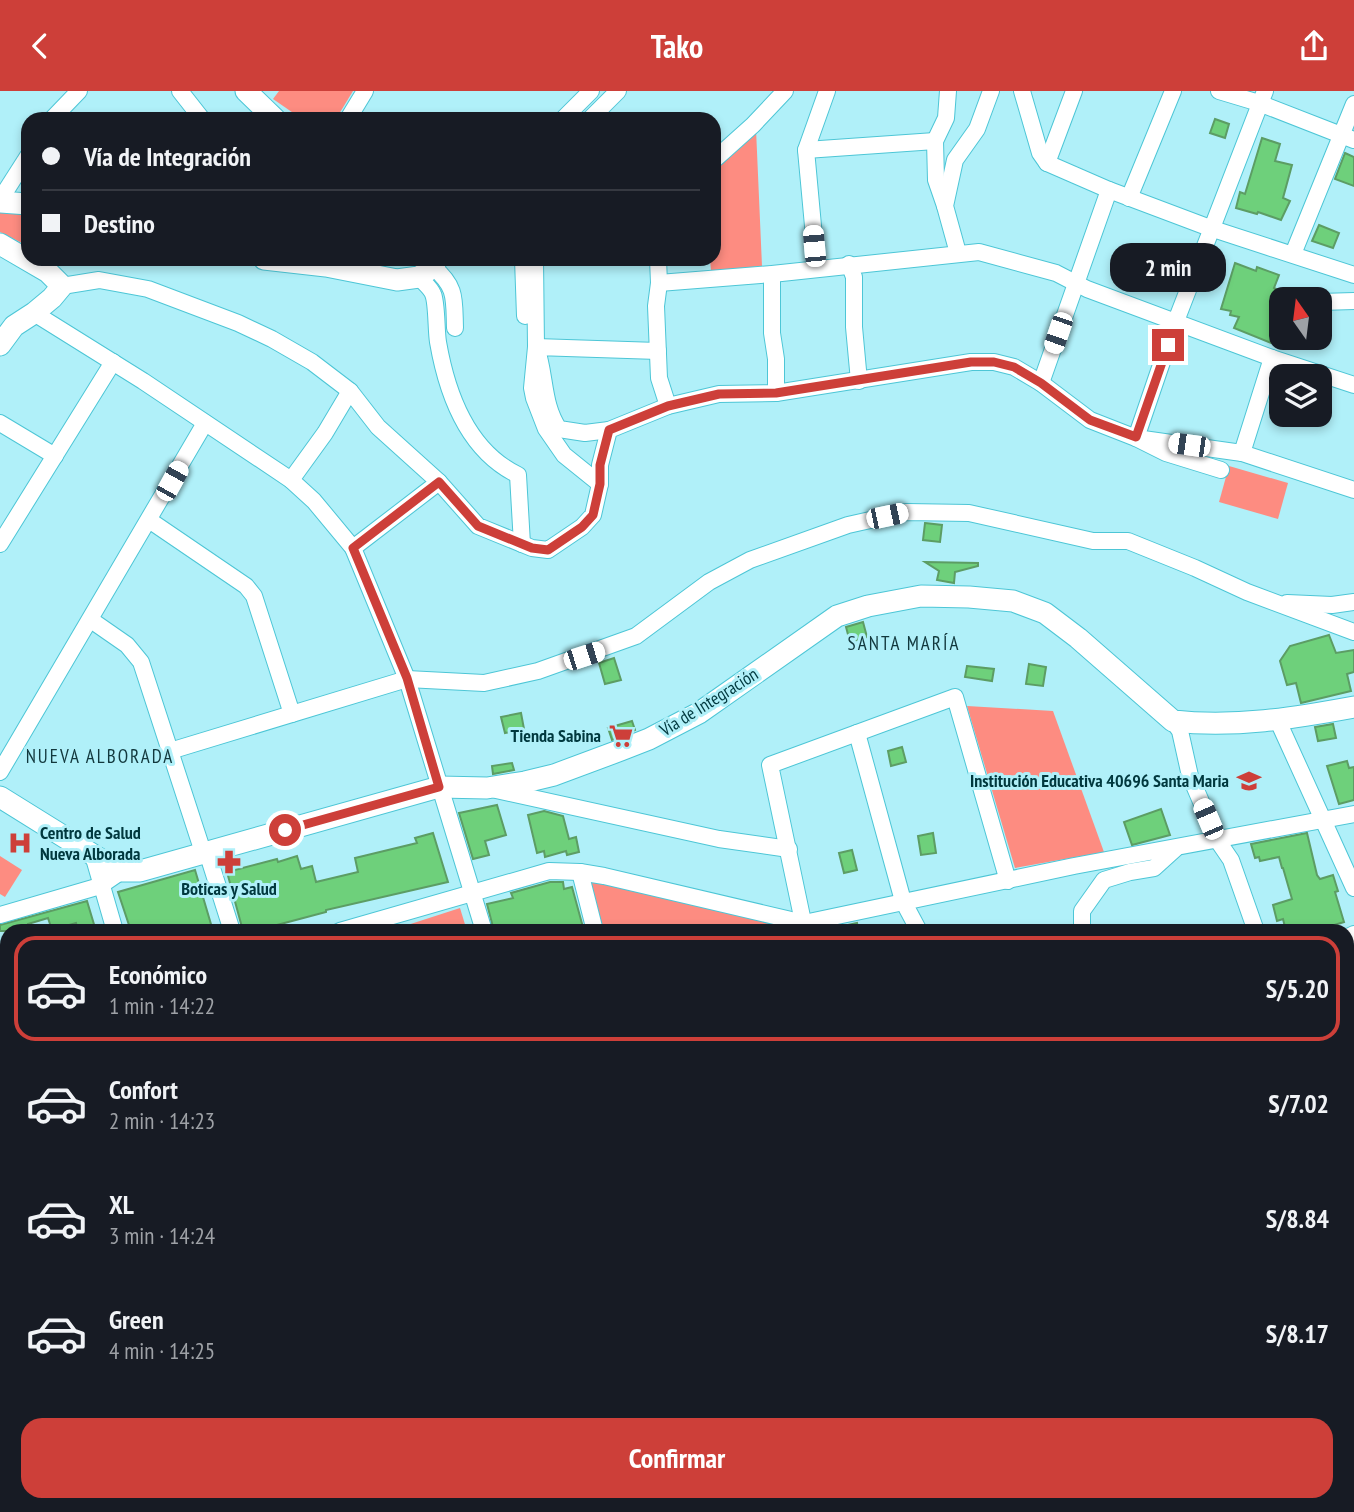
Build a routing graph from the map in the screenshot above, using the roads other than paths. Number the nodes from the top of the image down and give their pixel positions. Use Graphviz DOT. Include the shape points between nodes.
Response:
graph roads {
  1 [pos="79,91"];
  2 [pos="180,91"];
  3 [pos="246,91"];
  4 [pos="365,91"];
  5 [pos="591,91"];
  6 [pos="618,91"];
  7 [pos="785,91"];
  8 [pos="827,91"];
  9 [pos="948,91"];
  10 [pos="991,91"];
  11 [pos="1022,91"];
  12 [pos="1074,91"];
  13 [pos="1173,91"];
  14 [pos="1219,91"];
  15 [pos="1262,97"];
  16 [pos="1354,104"];
  17 [pos="59,112"];
  18 [pos="196,112"];
  19 [pos="266,112"];
  20 [pos="352,112"];
  21 [pos="570,112"];
  22 [pos="597,112"];
  23 [pos="1348,138"];
  24 [pos="936,141"];
  25 [pos="806,150"];
  26 [pos="721,154"];
  27 [pos="1046,163"];
  28 [pos="21,167"];
  29 [pos="1109,190"];
  30 [pos="1129,198"];
  31 [pos="0,201"];
  32 [pos="21,203"];
  33 [pos="945,206"];
  34 [pos="1210,227"];
  35 [pos="0,244"];
  36 [pos="958,253"];
  37 [pos="1293,254"];
  38 [pos="21,256"];
  39 [pos="849,264"];
  40 [pos="38,266"];
  41 [pos="326,266"];
  42 [pos="523,266"];
  43 [pos="535,266"];
  44 [pos="658,266"];
  45 [pos="430,268"];
  46 [pos="817,269"];
  47 [pos="772,274"];
  48 [pos="1354,275"];
  49 [pos="659,283"];
  50 [pos="1075,283"];
  51 [pos="62,286"];
  52 [pos="1332,302"];
  53 [pos="1354,302"];
  54 [pos="34,313"];
  55 [pos="1175,321"];
  56 [pos="455,328"];
  57 [pos="7,329"];
  58 [pos="0,345"];
  59 [pos="536,347"];
  60 [pos="658,351"];
  61 [pos="1272,358"];
  62 [pos="113,362"];
  63 [pos="859,381"];
  64 [pos="1041,383"];
  65 [pos="1354,384"];
  66 [pos="532,388"];
  67 [pos="350,391"];
  68 [pos="776,393"];
  69 [pos="668,406"];
  70 [pos="0,422"];
  71 [pos="205,423"];
  72 [pos="609,430"];
  73 [pos="1136,437"];
  74 [pos="1242,453"];
  75 [pos="55,456"];
  76 [pos="1221,470"];
  77 [pos="291,480"];
  78 [pos="439,482"];
  79 [pos="600,484"];
  80 [pos="1354,490"];
  81 [pos="149,520"];
  82 [pos="0,544"];
  83 [pos="522,544"];
  84 [pos="353,548"];
  85 [pos="1354,602"];
  86 [pos="1276,603"];
  87 [pos="91,620"];
  88 [pos="1354,632"];
  89 [pos="407,678"];
  90 [pos="1354,707"];
  91 [pos="292,714"];
  92 [pos="1173,721"];
  93 [pos="1278,721"];
  94 [pos="857,733"];
  95 [pos="170,751"];
  96 [pos="0,772"];
  97 [pos="439,787"];
  98 [pos="486,788"];
  99 [pos="0,797"];
  100 [pos="1354,814"];
  101 [pos="1322,820"];
  102 [pos="1217,841"];
  103 [pos="1176,848"];
  104 [pos="789,849"];
  105 [pos="207,852"];
  106 [pos="93,855"];
  107 [pos="122,871"];
  108 [pos="580,871"];
  109 [pos="1008,881"];
  110 [pos="100,886"];
  111 [pos="1354,888"];
  112 [pos="472,891"];
  113 [pos="903,901"];
  114 [pos="0,915"];
  115 [pos="112,924"];
  116 [pos="230,924"];
  117 [pos="363,924"];
  118 [pos="482,924"];
  119 [pos="592,924"];
  120 [pos="793,924"];
  121 [pos="804,924"];
  122 [pos="816,924"];
  123 [pos="915,924"];
  124 [pos="1082,924"];
  125 [pos="1254,924"];
  1 -- 17 [label="street"];
  2 -- 18 [label="street"];
  3 -- 19 [label="main road"];
  4 -- 20 [label="street"];
  5 -- 21 [label="street"];
  6 -- 22 [label="street"];
  7 -- 26 [label="street"];
  8 -- 25 [label="street"];
  9 -- 24 [label="street" via="946,118"];
  10 -- 33 [label="street" via="977,129 955,160"];
  11 -- 27 [label="street"];
  12 -- 27 [label="street"];
  13 -- 30 [label="street"];
  14 -- 15 [label="street"];
  15 -- 23 [label="street"];
  15 -- 34 [label="street"];
  16 -- 23 [label="street"];
  23 -- 37 [label="street"];
  24 -- 25 [label="street"];
  24 -- 33 [label="street" via="936,180"];
  25 -- 46 [label="street"];
  27 -- 29 [label="street"];
  28 -- 31 [label="street"];
  29 -- 30 [label="street"];
  29 -- 50 [label="street"];
  30 -- 34 [label="street"];
  31 -- 32 [label="main road"];
  33 -- 36 [label="street"];
  34 -- 37 [label="street"];
  34 -- 55 [label="street"];
  35 -- 38 [label="main road"];
  36 -- 39 [label="street"];
  36 -- 50 [label="street" via="979,252 1026,264"];
  37 -- 48 [label="street"];
  39 -- 46 [label="street"];
  39 -- 63 [label="street" via="855,277"];
  40 -- 51 [label="main road"];
  41 -- 45 [label="main road" via="397,281"];
  42 -- 66 [label="street" via="526,373"];
  43 -- 59 [label="street"];
  44 -- 49 [label="street"];
  45 -- 56 [label="street" via="452,287"];
  45 -- 83 [label="street" via="443,366 457,411 492,458 518,475"];
  46 -- 47 [label="street"];
  47 -- 49 [label="street"];
  47 -- 68 [label="street"];
  49 -- 60 [label="street"];
  50 -- 55 [label="street"];
  50 -- 64 [label="street"];
  51 -- 54 [label="main road"];
  51 -- 67 [label="street" via="99,280 169,296 272,339"];
  52 -- 53 [label="street"];
  54 -- 57 [label="main road"];
  54 -- 62 [label="street"];
  55 -- 61 [label="street"];
  55 -- 73 [label="street"];
  57 -- 58 [label="main road"];
  59 -- 60 [label="street"];
  59 -- 66 [label="street"];
  59 -- 72 [label="street" via="548,409 559,429"];
  60 -- 69 [label="street" via="659,378"];
  61 -- 65 [label="street"];
  61 -- 74 [label="street"];
  62 -- 71 [label="street"];
  62 -- 75 [label="street"];
  63 -- 64 [label="street" via="994,362 1014,367"];
  63 -- 68 [label="street"];
  64 -- 73 [label="street" via="1090,420"];
  66 -- 79 [label="street" via="547,429 564,455"];
  67 -- 77 [label="street"];
  67 -- 78 [label="street" via="378,427"];
  68 -- 69 [label="street" via="719,394"];
  69 -- 72 [label="street"];
  70 -- 75 [label="street"];
  71 -- 77 [label="street"];
  71 -- 81 [label="street"];
  72 -- 79 [label="street"];
  73 -- 74 [label="street"];
  73 -- 76 [label="street" via="1166,453"];
  74 -- 80 [label="street"];
  75 -- 82 [label="street"];
  77 -- 84 [label="street"];
  78 -- 83 [label="street" via="478,526"];
  78 -- 84 [label="street"];
  79 -- 83 [label="street" via="593,515 565,541 548,550"];
  81 -- 87 [label="street"];
  81 -- 91 [label="street" via="254,596"];
  84 -- 89 [label="street"];
  85 -- 86 [label="street"];
  86 -- 88 [label="street"];
  86 -- 89 [label="street" via="1128,541 1093,541 969,513 906,512 848,525 750,560 709,582 636,636 538,671 484,683"];
  87 -- 95 [label="street" via="127,645 141,662"];
  87 -- 96 [label="street"];
  89 -- 91 [label="street"];
  89 -- 97 [label="street"];
  90 -- 93 [label="main road"];
  91 -- 95 [label="street"];
  92 -- 93 [label="main road"];
  92 -- 98 [label="main road, Vía de Integración" via="1045,613 1013,601 921,596 838,616 709,706 649,739 554,775"];
  92 -- 102 [label="street"];
  93 -- 101 [label="street"];
  94 -- 104 [label="street" via="771,765"];
  94 -- 109 [label="street" via="955,697"];
  94 -- 113 [label="street"];
  95 -- 105 [label="street" via="201,846"];
  97 -- 98 [label="main road, Vía de Integración"];
  97 -- 105 [label="main road, Vía de Integración"];
  97 -- 112 [label="street"];
  98 -- 104 [label="street" via="719,839"];
  99 -- 106 [label="main road"];
  100 -- 101 [label="street"];
  101 -- 102 [label="street"];
  101 -- 111 [label="street"];
  102 -- 103 [label="street"];
  102 -- 125 [label="street" via="1231,860"];
  103 -- 109 [label="street"];
  103 -- 124 [label="street" via="1154,868 1104,880 1082,911"];
  104 -- 121 [label="street"];
  105 -- 107 [label="main road, Vía de Integración" via="140,871"];
  105 -- 116 [label="street"];
  106 -- 107 [label="main road"];
  106 -- 110 [label="street"];
  107 -- 110 [label="street"];
  108 -- 112 [label="street" via="550,871"];
  108 -- 119 [label="street"];
  108 -- 120 [label="street"];
  109 -- 113 [label="street"];
  110 -- 114 [label="street"];
  110 -- 115 [label="street"];
  112 -- 117 [label="street"];
  112 -- 118 [label="street"];
  113 -- 122 [label="street"];
  113 -- 123 [label="street"];
}
